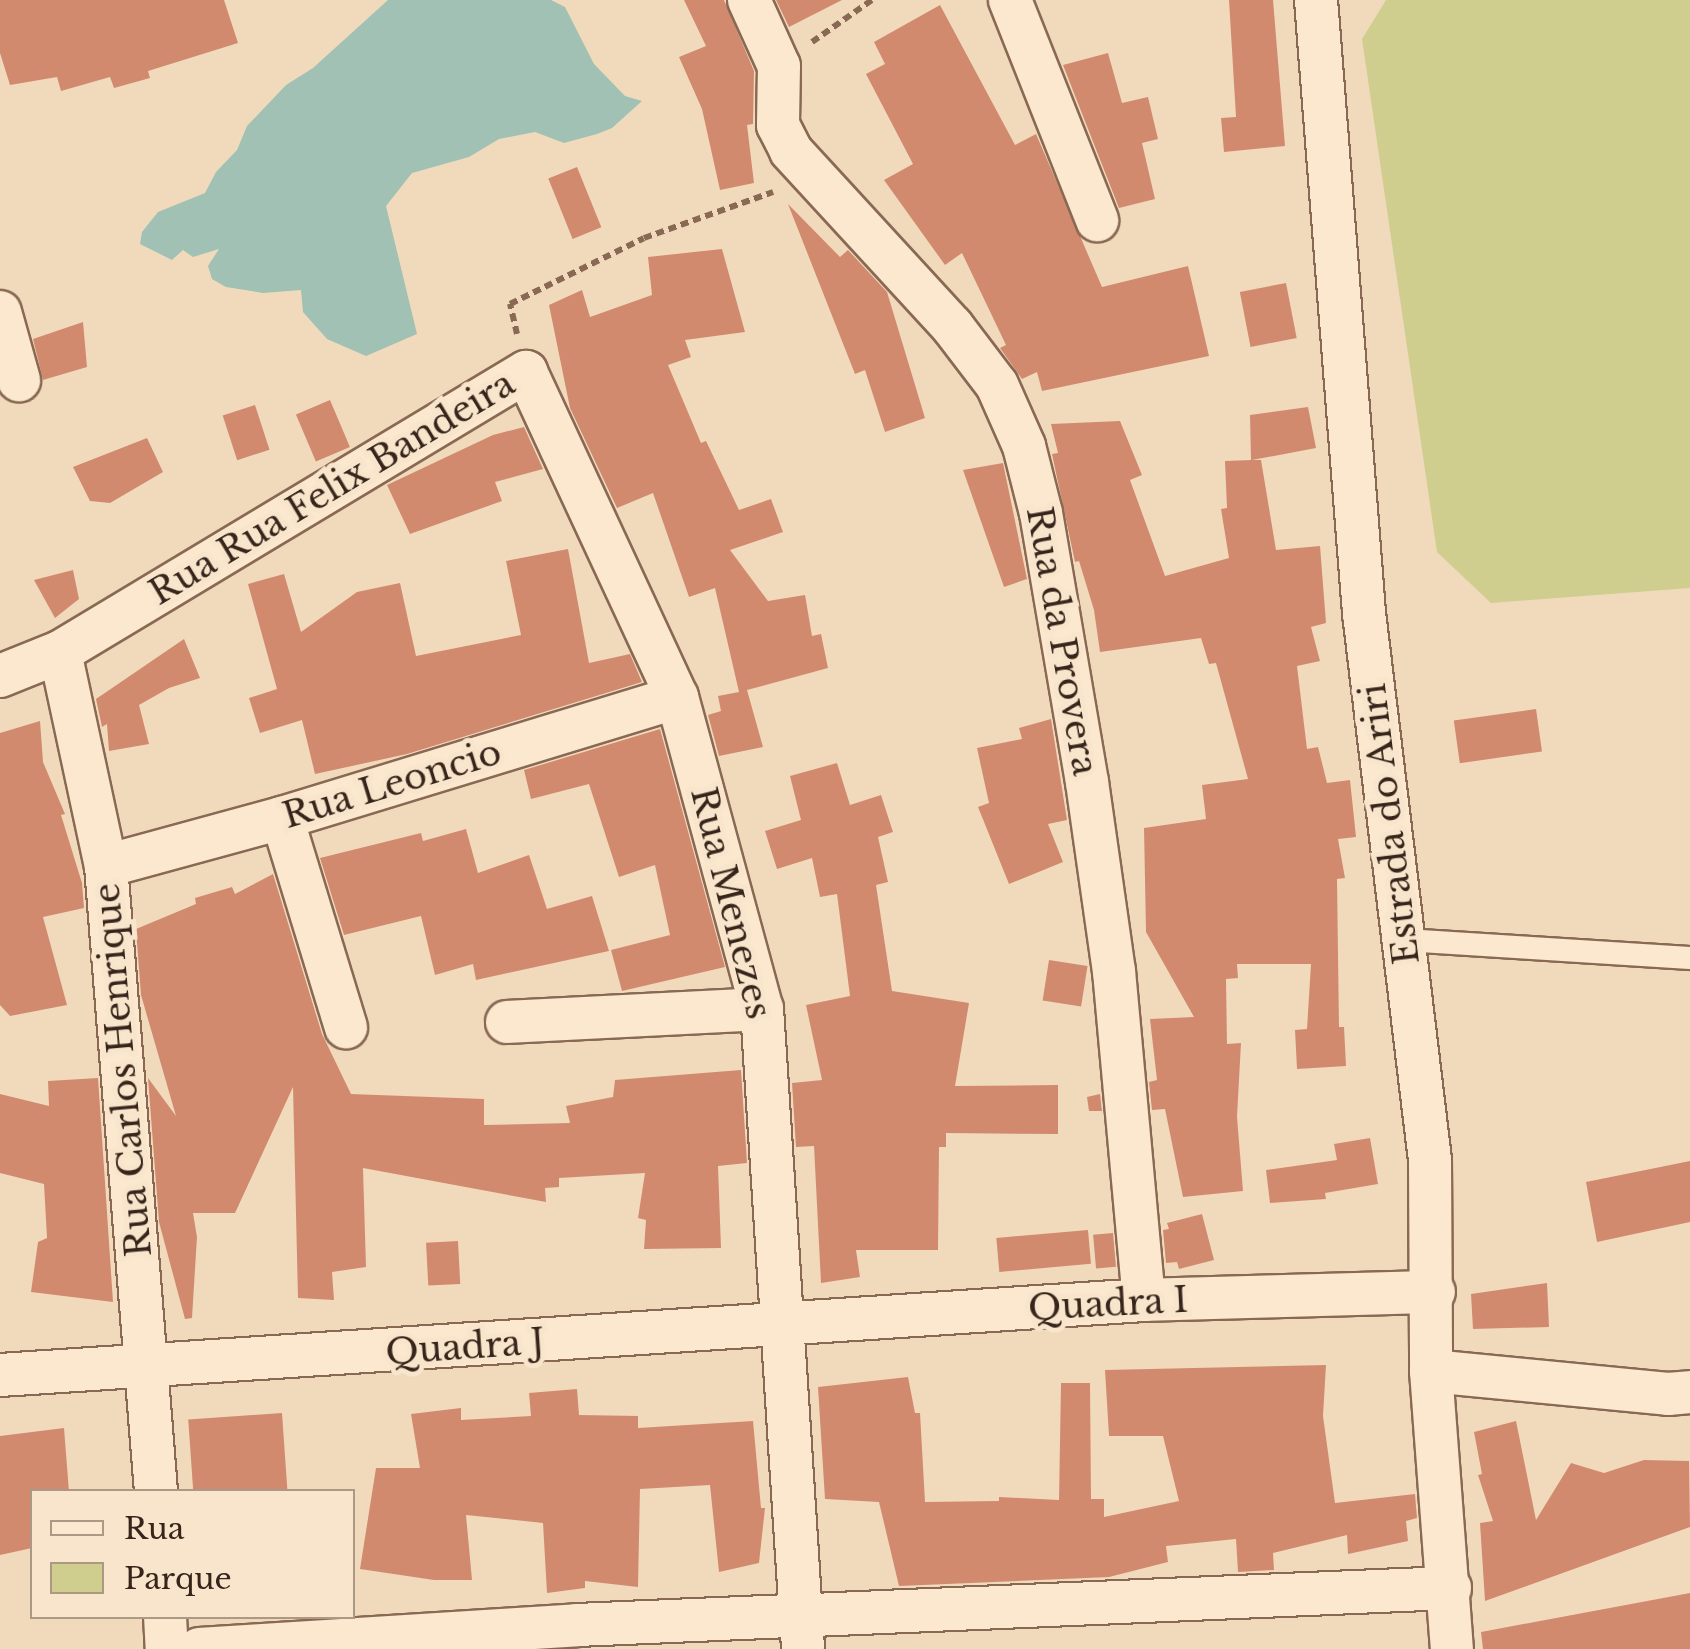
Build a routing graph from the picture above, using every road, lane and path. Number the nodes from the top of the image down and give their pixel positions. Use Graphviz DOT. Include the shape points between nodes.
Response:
graph roads {
  1 [pos="749,0"];
  2 [pos="872,0"];
  3 [pos="1010,0"];
  4 [pos="1316,0"];
  5 [pos="778,66"];
  6 [pos="811,178"];
  7 [pos="1097,220"];
  8 [pos="0,312"];
  9 [pos="526,372"];
  10 [pos="19,380"];
  11 [pos="60,652"];
  12 [pos="0,676"];
  13 [pos="677,697"];
  14 [pos="282,818"];
  15 [pos="106,866"];
  16 [pos="1404,940"];
  17 [pos="1690,958"];
  18 [pos="762,1009"];
  19 [pos="507,1022"];
  20 [pos="346,1027"];
  21 [pos="1434,1292"];
  22 [pos="1144,1300"];
  23 [pos="782,1325"];
  24 [pos="148,1368"];
  25 [pos="1431,1371"];
  26 [pos="0,1374"];
  27 [pos="1690,1392"];
  28 [pos="156,1489"];
  29 [pos="1450,1588"];
  30 [pos="165,1619"];
  31 [pos="802,1633"];
  32 [pos="168,1649"];
  33 [pos="199,1649"];
  34 [pos="1452,1649"];
  1 -- 5 [label="street"];
  2 -- 5 [label="path"];
  3 -- 7 [label="street"];
  4 -- 16 [label="street, Estrada do Ariri" via="1364,614"];
  5 -- 6 [label="street, Rua da Provera" via="778,125"];
  6 -- 9 [label="path, Rua Rua Felix Bandeira" via="644,238 510,304"];
  6 -- 22 [label="street, Rua da Provera" via="952,326 997,385 1024,446 1081,744 1112,952"];
  8 -- 10 [label="street"];
  9 -- 11 [label="street, Rua Rua Felix Bandeira"];
  9 -- 13 [label="street, Rua Menezes"];
  11 -- 12 [label="street, Rua Rua Felix Bandeira"];
  11 -- 15 [label="street, Rua Carlos Henrique"];
  13 -- 14 [label="street, Rua Leoncio"];
  13 -- 18 [label="street, Rua Menezes"];
  14 -- 15 [label="street, Rua Leoncio"];
  14 -- 20 [label="street"];
  15 -- 24 [label="street, Rua Carlos Henrique"];
  16 -- 17 [label="lane"];
  16 -- 21 [label="street, Estrada do Ariri" via="1430,1160"];
  18 -- 19 [label="street"];
  18 -- 23 [label="street, Rua Menezes"];
  21 -- 22 [label="street, Quadra I"];
  21 -- 25 [label="street, Estrada do Ariri"];
  22 -- 23 [label="street, Quadra I"];
  23 -- 24 [label="street, Quadra J"];
  23 -- 31 [label="street, Rua Menezes"];
  24 -- 26 [label="street, Quadra J"];
  24 -- 28 [label="street, Rua Carlos Henrique"];
  25 -- 27 [label="street"];
  25 -- 29 [label="street, Estrada do Ariri"];
  29 -- 31 [label="street"];
  29 -- 34 [label="street, Estrada do Ariri"];
  30 -- 32 [label="street"];
  31 -- 33 [label="street"];
}
